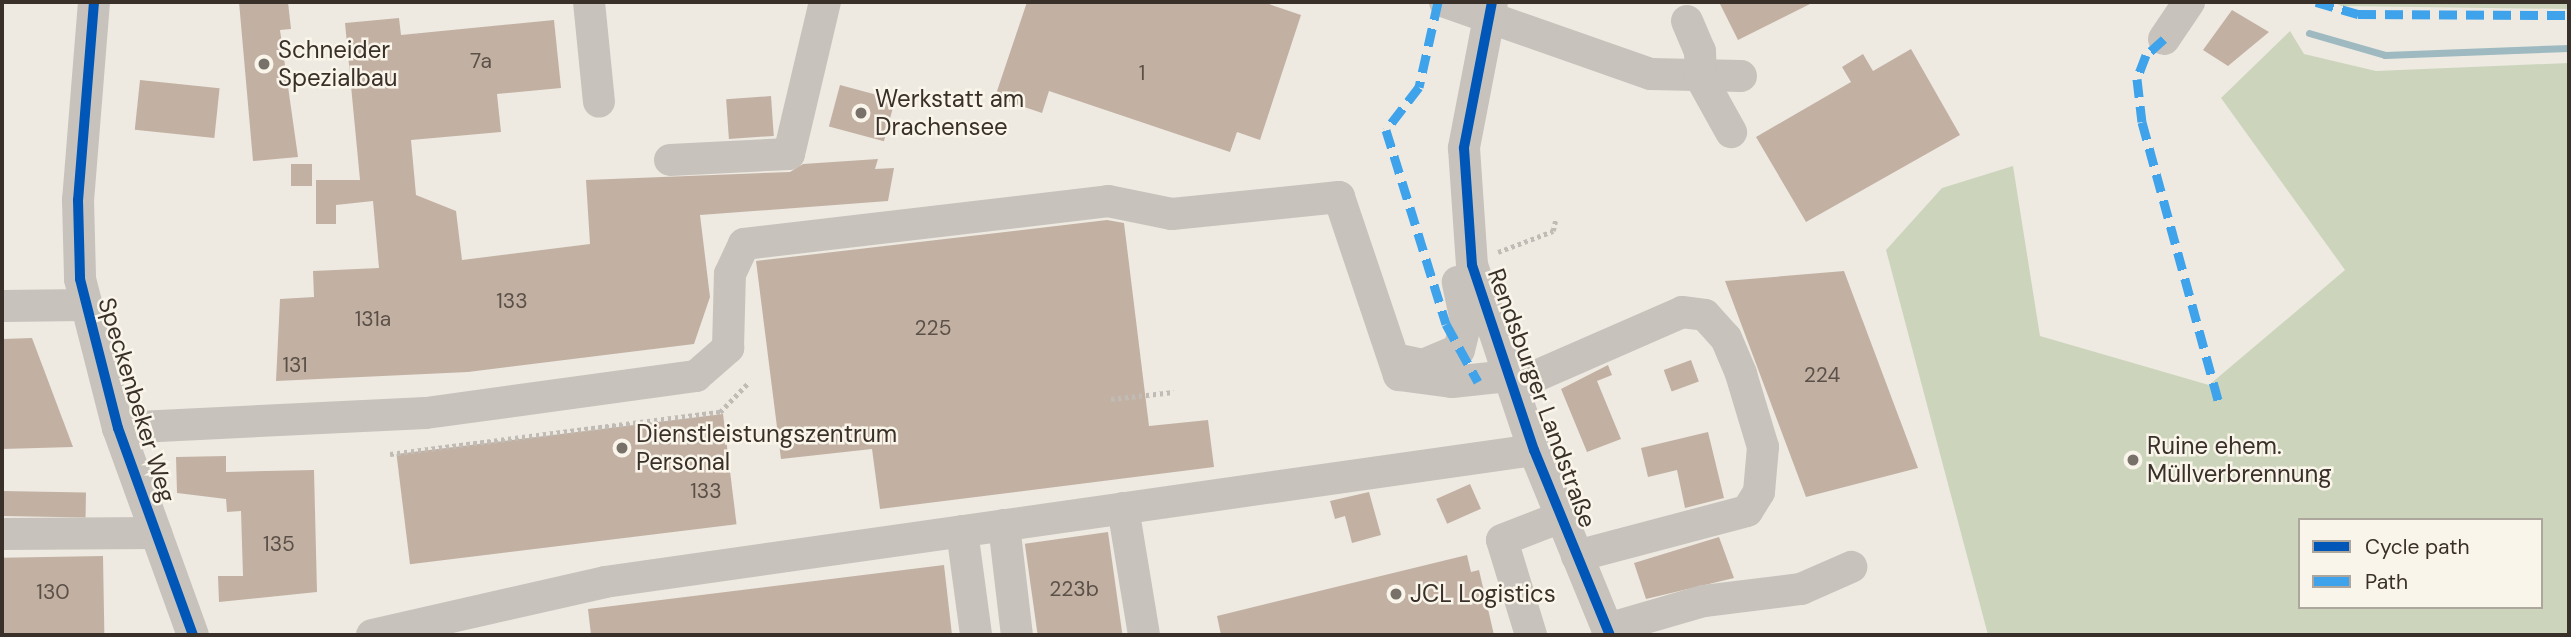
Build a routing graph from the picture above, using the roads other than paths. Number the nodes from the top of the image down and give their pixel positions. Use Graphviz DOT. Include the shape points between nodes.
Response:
graph roads {
  1 [pos="94,2"];
  2 [pos="589,2"];
  3 [pos="825,2"];
  4 [pos="1445,2"];
  5 [pos="2189,2"];
  6 [pos="1490,9"];
  7 [pos="1687,21"];
  8 [pos="2164,39"];
  9 [pos="1741,76"];
  10 [pos="1701,78"];
  11 [pos="599,102"];
  12 [pos="1731,132"];
  13 [pos="670,160"];
  14 [pos="1464,183"];
  15 [pos="85,304"];
  16 [pos="2,306"];
  17 [pos="1396,367"];
  18 [pos="1510,381"];
  19 [pos="118,428"];
  20 [pos="1534,450"];
  21 [pos="1123,508"];
  22 [pos="1561,517"];
  23 [pos="1004,525"];
  24 [pos="962,531"];
  25 [pos="156,533"];
  26 [pos="2,534"];
  27 [pos="1577,556"];
  28 [pos="1851,567"];
  29 [pos="1609,632"];
  30 [pos="193,635"];
  31 [pos="372,635"];
  32 [pos="976,635"];
  33 [pos="1017,635"];
  34 [pos="1144,635"];
  35 [pos="1531,635"];
  1 -- 15 [label="street, Speckenbeker Weg" via="78,200"];
  2 -- 11 [label="street"];
  3 -- 13 [label="street" via="789,154"];
  4 -- 6 [label="street"];
  5 -- 8 [label="street"];
  6 -- 10 [label="street" via="1628,67"];
  6 -- 14 [label="street, Rendsburger Landstraße" via="1471,91"];
  7 -- 10 [label="street" via="1700,51"];
  9 -- 10 [label="street"];
  10 -- 12 [label="street"];
  14 -- 17 [label="street" via="1454,259 1465,335 1459,350 1440,361"];
  14 -- 18 [label="street, Rendsburger Landstraße" via="1472,265"];
  15 -- 16 [label="street"];
  15 -- 19 [label="street, Speckenbeker Weg"];
  17 -- 18 [label="street" via="1452,382"];
  17 -- 19 [label="street" via="1339,197 1172,214 1108,201 744,244 730,274 728,348 696,376 426,413"];
  18 -- 20 [label="street, Rendsburger Landstraße"];
  18 -- 27 [label="street" via="1682,312 1705,315 1726,338 1741,374 1763,447 1759,492 1747,511"];
  19 -- 25 [label="street, Speckenbeker Weg"];
  20 -- 21 [label="street"];
  20 -- 22 [label="street, Rendsburger Landstraße"];
  21 -- 23 [label="street"];
  21 -- 34 [label="street"];
  22 -- 27 [label="street, Rendsburger Landstraße"];
  22 -- 35 [label="street" via="1502,540"];
  23 -- 24 [label="street"];
  23 -- 33 [label="street"];
  24 -- 31 [label="street" via="605,582"];
  24 -- 32 [label="street"];
  25 -- 26 [label="street"];
  25 -- 30 [label="street, Speckenbeker Weg"];
  27 -- 29 [label="street, Rendsburger Landstraße"];
  28 -- 29 [label="street" via="1801,589 1704,601"];
}
